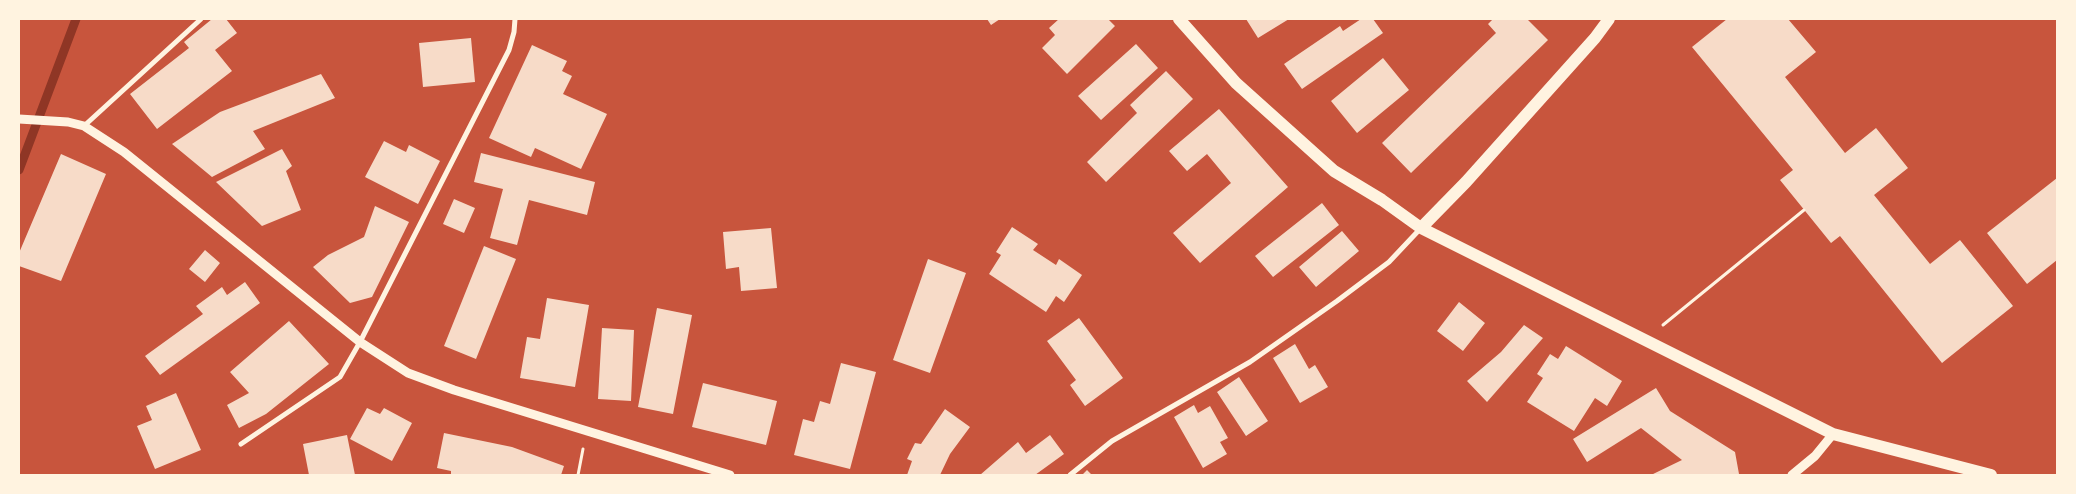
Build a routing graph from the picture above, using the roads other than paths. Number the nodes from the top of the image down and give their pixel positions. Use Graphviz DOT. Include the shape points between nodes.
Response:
graph roads {
  1 [pos="201,19"];
  2 [pos="514,19"];
  3 [pos="1178,19"];
  4 [pos="1609,19"];
  5 [pos="19,119"];
  6 [pos="84,126"];
  7 [pos="1421,228"];
  8 [pos="360,342"];
  9 [pos="1833,434"];
  10 [pos="240,444"];
  11 [pos="716,473"];
  12 [pos="730,475"];
  13 [pos="1070,475"];
  14 [pos="1792,475"];
  15 [pos="1991,475"];
  1 -- 6 [label="street"];
  2 -- 8 [label="street" via="509,50"];
  3 -- 7 [label="main road" via="1236,83 1334,171"];
  4 -- 7 [label="main road" via="1466,182"];
  5 -- 6 [label="street"];
  6 -- 8 [label="street" via="130,157"];
  7 -- 9 [label="main road"];
  7 -- 13 [label="street" via="1388,262 1250,362 1112,441"];
  8 -- 10 [label="street" via="340,377"];
  8 -- 11 [label="street" via="408,373"];
  9 -- 14 [label="street" via="1815,456"];
  9 -- 15 [label="main road"];
  11 -- 12 [label="street"];
}
